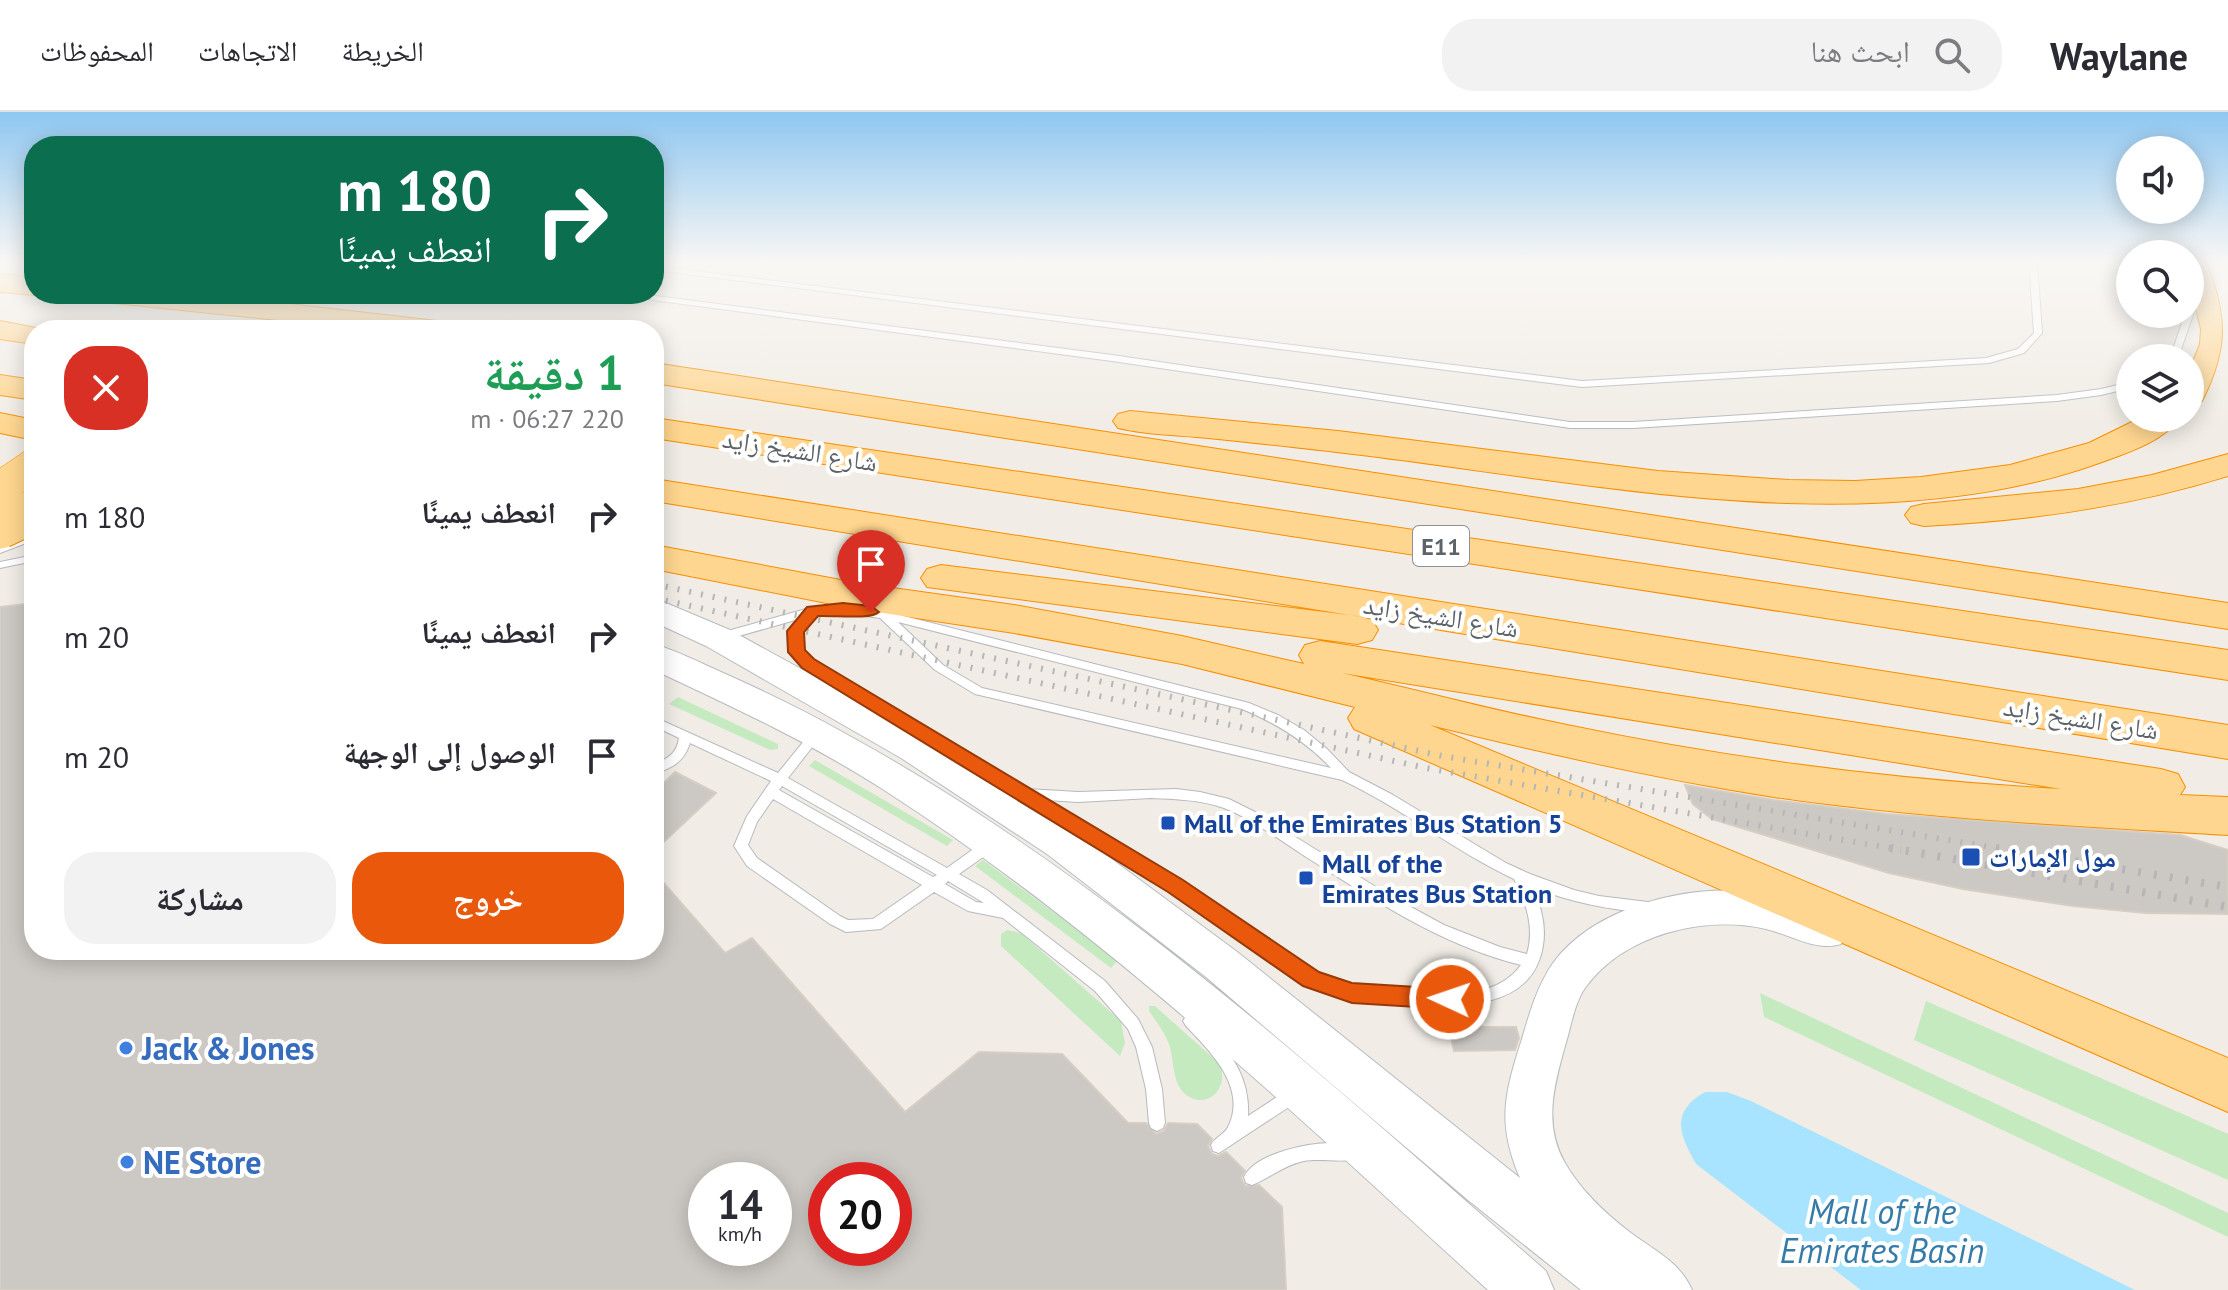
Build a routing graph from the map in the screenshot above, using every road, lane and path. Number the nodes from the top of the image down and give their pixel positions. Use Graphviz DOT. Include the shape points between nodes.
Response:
graph roads {
  1 [pos="343,317"];
  2 [pos="798,317"];
  3 [pos="1046,317"];
  4 [pos="2037,317"];
  5 [pos="2215,317"];
  6 [pos="367,320"];
  7 [pos="0,330"];
  8 [pos="24,334"];
  9 [pos="664,363"];
  10 [pos="664,374"];
  11 [pos="2204,374"];
  12 [pos="0,385"];
  13 [pos="664,386"];
  14 [pos="2116,388"];
  15 [pos="24,389"];
  16 [pos="0,423"];
  17 [pos="1063,426"];
  18 [pos="24,428"];
  19 [pos="664,430"];
  20 [pos="2136,432"];
  21 [pos="24,455"];
  22 [pos="2228,465"];
  23 [pos="0,471"];
  24 [pos="24,471"];
  25 [pos="0,487"];
  26 [pos="24,491"];
  27 [pos="664,492"];
  28 [pos="0,507"];
  29 [pos="24,510"];
  30 [pos="24,516"];
  31 [pos="0,527"];
  32 [pos="672,536"];
  33 [pos="24,540"];
  34 [pos="0,550"];
  35 [pos="664,559"];
  36 [pos="24,560"];
  37 [pos="826,562"];
  38 [pos="0,565"];
  39 [pos="2051,590"];
  40 [pos="2228,596"];
  41 [pos="813,611"];
  42 [pos="664,614"];
  43 [pos="884,615"];
  44 [pos="2228,616"];
  45 [pos="1014,619"];
  46 [pos="1563,636"];
  47 [pos="718,638"];
  48 [pos="664,652"];
  49 [pos="664,660"];
  50 [pos="2228,665"];
  51 [pos="664,726"];
  52 [pos="817,734"];
  53 [pos="685,735"];
  54 [pos="2228,742"];
  55 [pos="664,766"];
  56 [pos="1345,776"];
  57 [pos="781,780"];
  58 [pos="772,792"];
  59 [pos="1020,792"];
  60 [pos="2228,797"];
  61 [pos="2228,816"];
  62 [pos="994,843"];
  63 [pos="949,875"];
  64 [pos="1520,877"];
  65 [pos="935,886"];
  66 [pos="1701,907"];
  67 [pos="1002,913"];
  68 [pos="1532,961"];
  69 [pos="1167,990"];
  70 [pos="2108,1034"];
  71 [pos="1344,1066"];
  72 [pos="2228,1085"];
  73 [pos="1301,1090"];
  74 [pos="1157,1123"];
  75 [pos="1234,1134"];
  76 [pos="1219,1145"];
  77 [pos="1379,1159"];
  78 [pos="1252,1177"];
  79 [pos="1527,1290"];
  80 [pos="1624,1290"];
  81 [pos="1665,1290"];
  1 -- 6 [label="highway"];
  2 -- 14 [label="lane" via="1570,425 2057,398"];
  3 -- 4 [label="lane" via="1582,384 1986,361 2021,351 2038,333"];
  5 -- 11 [label="highway" via="2218,333"];
  7 -- 8 [label="highway"];
  9 -- 17 [label="highway"];
  10 -- 17 [label="highway"];
  12 -- 15 [label="highway"];
  13 -- 17 [label="highway" via="951,429"];
  16 -- 18 [label="highway"];
  17 -- 20 [label="highway" via="1354,443 1700,487 1840,493 1927,488 2042,469 2104,449"];
  17 -- 22 [label="highway" via="1140,443 1625,512 1733,519 1990,512 2124,492"];
  17 -- 39 [label="highway"];
  19 -- 50 [label="highway, شارع الشيخ زايد / E11"];
  21 -- 23 [label="highway"];
  24 -- 25 [label="highway, bridge"];
  25 -- 26 [label="street"];
  27 -- 46 [label="highway, شارع الشيخ زايد"];
  28 -- 29 [label="street"];
  30 -- 31 [label="highway, bridge"];
  32 -- 37 [label="highway"];
  33 -- 34 [label="lane"];
  35 -- 45 [label="highway"];
  36 -- 38 [label="lane"];
  37 -- 46 [label="highway" via="1335,628"];
  37 -- 60 [label="highway" via="1098,620"];
  39 -- 40 [label="highway"];
  39 -- 44 [label="highway"];
  41 -- 43 [label="lane" via="843,608"];
  41 -- 47 [label="lane"];
  41 -- 59 [label="lane" via="793,638 801,658"];
  42 -- 47 [label="street"];
  43 -- 56 [label="lane" via="1245,706 1302,734"];
  43 -- 56 [label="lane" via="929,662 979,691"];
  45 -- 61 [label="highway" via="1182,650 1567,742 1774,779 1987,803"];
  45 -- 70 [label="highway" via="1255,680 1382,722"];
  46 -- 54 [label="highway, شارع الشيخ زايد"];
  47 -- 48 [label="street" via="681,643"];
  47 -- 71 [label="street" via="914,748 1049,834 1210,954"];
  49 -- 52 [label="street"];
  51 -- 53 [label="lane"];
  52 -- 57 [label="lane"];
  52 -- 62 [label="street"];
  53 -- 55 [label="lane" via="680,755"];
  53 -- 57 [label="lane"];
  56 -- 64 [label="lane" via="1392,798"];
  57 -- 58 [label="lane"];
  57 -- 63 [label="lane"];
  58 -- 65 [label="lane"];
  58 -- 65 [label="lane" via="743,836 745,855 846,926 876,925"];
  59 -- 68 [label="lane" via="1061,797 1185,795 1226,804 1436,930"];
  59 -- 68 [label="lane" via="1175,886 1299,972 1338,990 1476,998 1513,983"];
  62 -- 63 [label="lane"];
  62 -- 69 [label="street"];
  63 -- 65 [label="lane"];
  63 -- 67 [label="lane" via="991,900"];
  64 -- 66 [label="lane" via="1615,904"];
  64 -- 68 [label="lane" via="1538,919"];
  65 -- 67 [label="lane" via="983,911"];
  66 -- 70 [label="street" via="1749,909 1802,922 2007,1007"];
  66 -- 81 [label="street" via="1619,934 1583,959 1559,995 1526,1107 1533,1149 1554,1192 1588,1231"];
  67 -- 74 [label="lane" via="1100,986 1133,1024 1144,1047"];
  69 -- 73 [label="street"];
  69 -- 75 [label="lane" via="1233,1068 1242,1105"];
  70 -- 72 [label="highway"];
  71 -- 73 [label="street"];
  71 -- 80 [label="street"];
  73 -- 75 [label="lane"];
  73 -- 77 [label="street"];
  75 -- 76 [label="lane"];
  77 -- 78 [label="lane" via="1313,1149 1278,1159"];
  77 -- 79 [label="street"];
}
